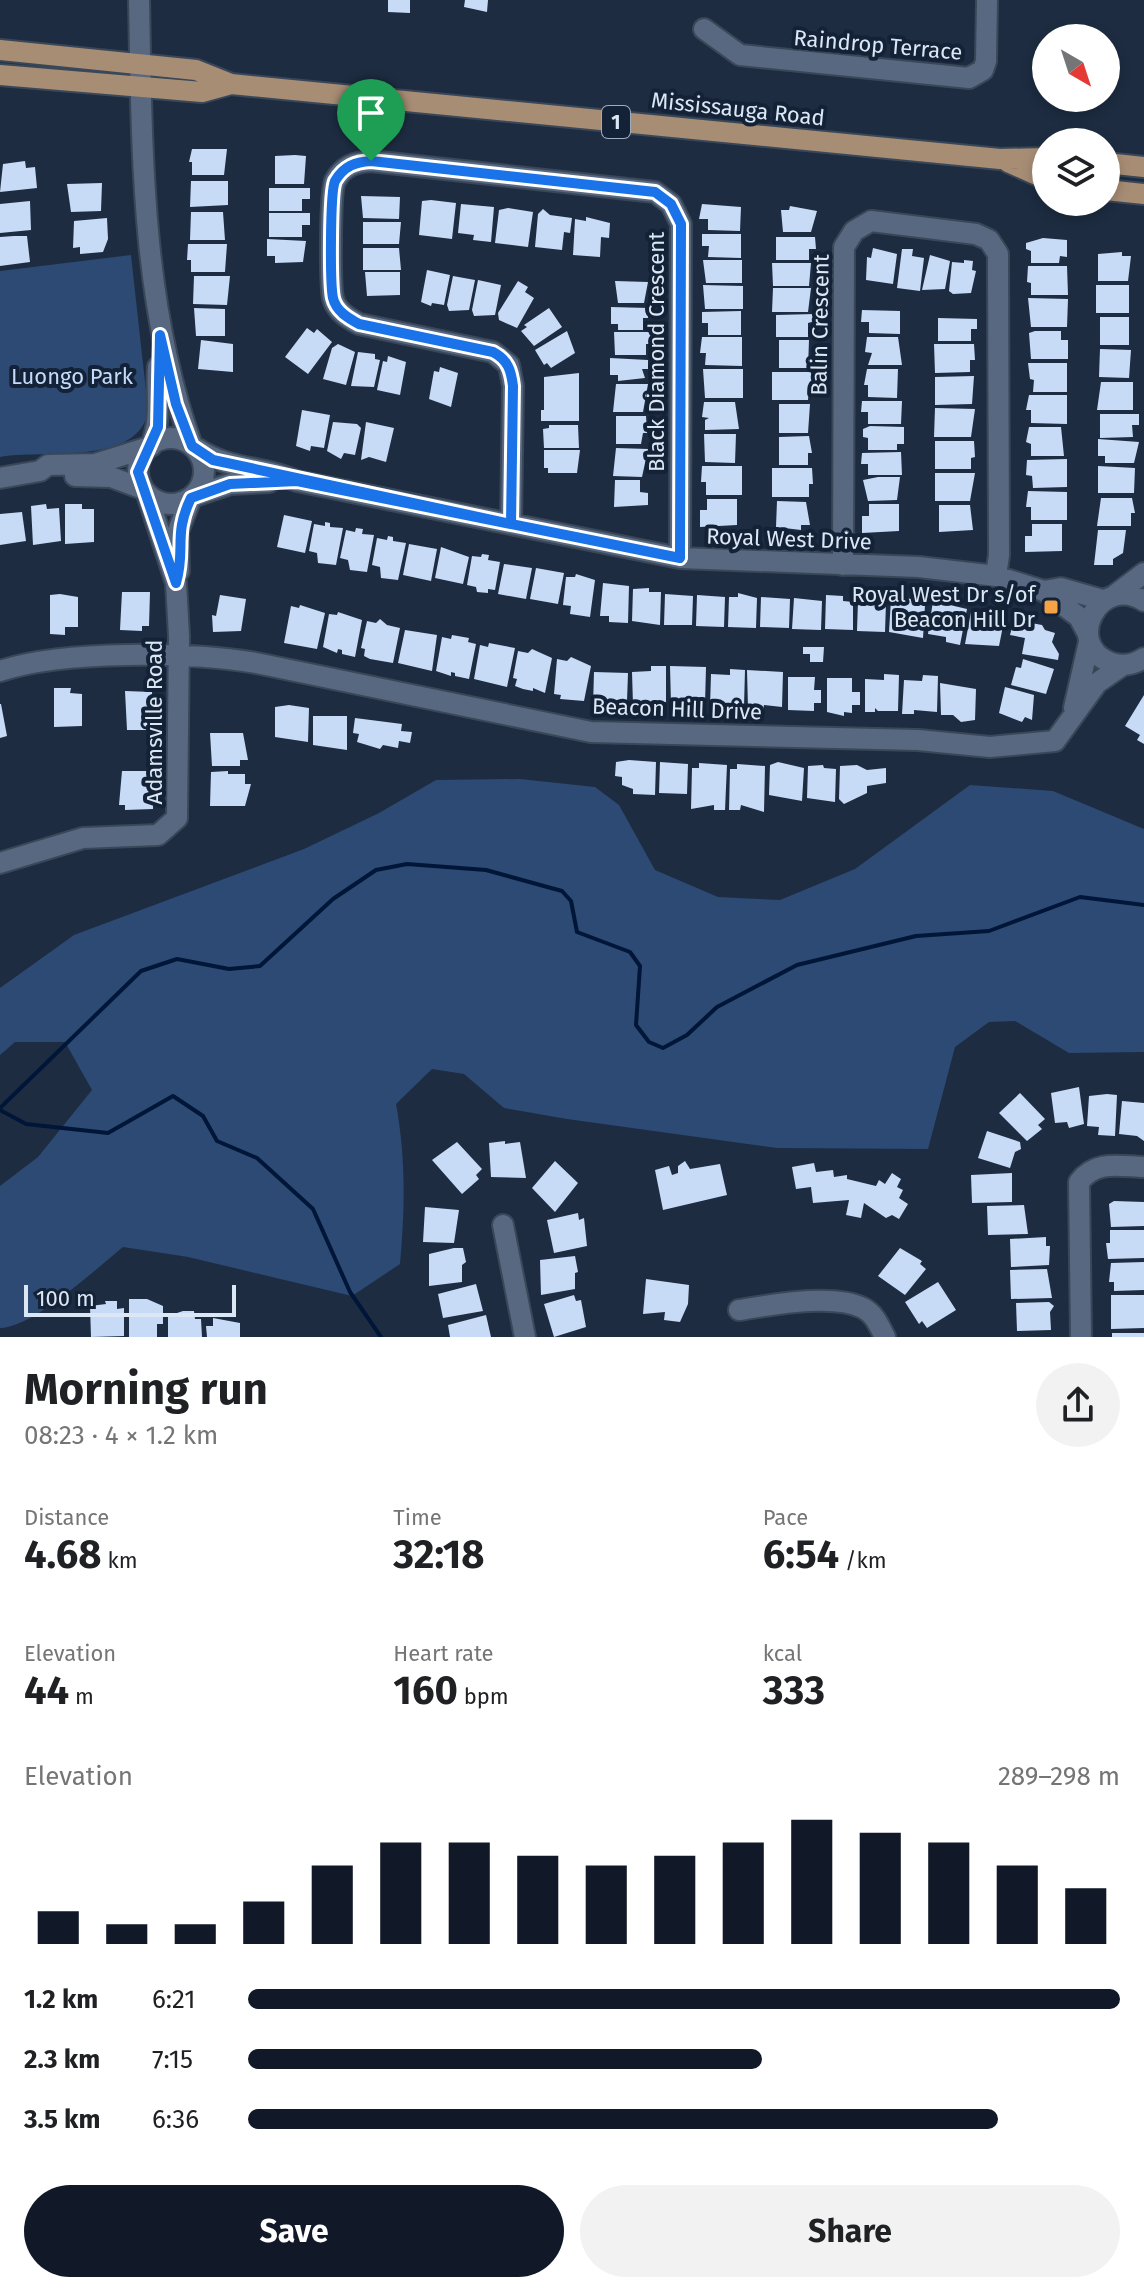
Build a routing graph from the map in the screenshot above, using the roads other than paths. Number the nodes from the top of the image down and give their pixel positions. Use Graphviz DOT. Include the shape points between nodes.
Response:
graph roads {
  1 [pos="139,0"];
  2 [pos="987,0"];
  3 [pos="704,29"];
  4 [pos="0,50"];
  5 [pos="0,75"];
  6 [pos="140,75"];
  7 [pos="1032,158"];
  8 [pos="1000,159"];
  9 [pos="1120,164"];
  10 [pos="1144,167"];
  11 [pos="1032,173"];
  12 [pos="1120,191"];
  13 [pos="1144,194"];
  14 [pos="160,335"];
  15 [pos="150,446"];
  16 [pos="194,447"];
  17 [pos="40,471"];
  18 [pos="0,478"];
  19 [pos="297,481"];
  20 [pos="145,491"];
  21 [pos="192,497"];
  22 [pos="511,524"];
  23 [pos="680,558"];
  24 [pos="843,565"];
  25 [pos="1144,573"];
  26 [pos="996,576"];
  27 [pos="176,583"];
  28 [pos="1044,591"];
  29 [pos="1109,597"];
  30 [pos="1144,601"];
  31 [pos="1088,637"];
  32 [pos="179,657"];
  33 [pos="1137,662"];
  34 [pos="0,671"];
  35 [pos="1072,719"];
  36 [pos="0,863"];
  37 [pos="1144,1167"];
  38 [pos="503,1225"];
  39 [pos="739,1310"];
  40 [pos="525,1337"];
  41 [pos="885,1337"];
  42 [pos="1081,1337"];
  1 -- 6 [label="street"];
  2 -- 3 [label="street, Raindrop Terrace" via="986,61 983,70 969,78 740,55"];
  4 -- 6 [label="main road, Mississauga Road / 1"];
  5 -- 6 [label="main road, Mississauga Road / 1"];
  6 -- 8 [label="main road, Mississauga Road / 1" via="202,92 231,84"];
  6 -- 14 [label="street" via="146,210"];
  7 -- 8 [label="main road, Mississauga Road / 1"];
  8 -- 11 [label="main road, Mississauga Road / 1"];
  9 -- 10 [label="main road"];
  12 -- 13 [label="main road"];
  14 -- 15 [label="street" via="160,406"];
  14 -- 16 [label="street" via="176,404"];
  15 -- 16 [label="street" via="167,438"];
  15 -- 17 [label="street" via="103,462 48,465"];
  15 -- 20 [label="street" via="139,463"];
  16 -- 19 [label="street, Royal West Drive" via="230,467 275,472"];
  16 -- 21 [label="street" via="204,477"];
  17 -- 18 [label="street"];
  17 -- 20 [label="street" via="50,476 111,477"];
  19 -- 21 [label="street, Royal West Drive" via="230,484"];
  19 -- 22 [label="street, Royal West Drive"];
  20 -- 21 [label="street" via="167,504"];
  20 -- 27 [label="street, Adamsville Road"];
  21 -- 27 [label="street, Adamsville Road" via="178,531 181,567"];
  22 -- 23 [label="street, Royal West Drive"];
  22 -- 23 [label="street, Black Diamond Crescent" via="513,386 503,357 359,324 347,318 333,298 332,190 344,169 355,162 655,192 671,204 681,224"];
  23 -- 24 [label="street, Royal West Drive"];
  24 -- 26 [label="street, Royal West Drive"];
  24 -- 26 [label="street, Balin Crescent" via="844,247 854,231 871,221 976,234 989,240 998,254"];
  25 -- 29 [label="street"];
  26 -- 28 [label="street, Royal West Drive"];
  27 -- 32 [label="street, Adamsville Road"];
  28 -- 29 [label="street, Royal West Drive" via="1061,588"];
  28 -- 31 [label="street, Royal West Drive" via="1079,617"];
  29 -- 30 [label="street, Royal West Drive" via="1126,594"];
  29 -- 31 [label="street" via="1091,614"];
  31 -- 33 [label="street, Royal West Drive" via="1103,659"];
  31 -- 35 [label="street"];
  32 -- 34 [label="street, Beacon Hill Drive" via="56,658"];
  32 -- 35 [label="street, Beacon Hill Drive" via="256,663 591,732 918,740 990,747 1049,743"];
  32 -- 36 [label="street, Adamsville Road" via="179,807 172,826 149,837 83,838"];
  33 -- 35 [label="street, Beacon Hill Drive" via="1107,674"];
  37 -- 42 [label="street" via="1100,1165 1079,1182"];
  38 -- 40 [label="street"];
  39 -- 41 [label="street" via="779,1303 844,1304 863,1308"];
}
